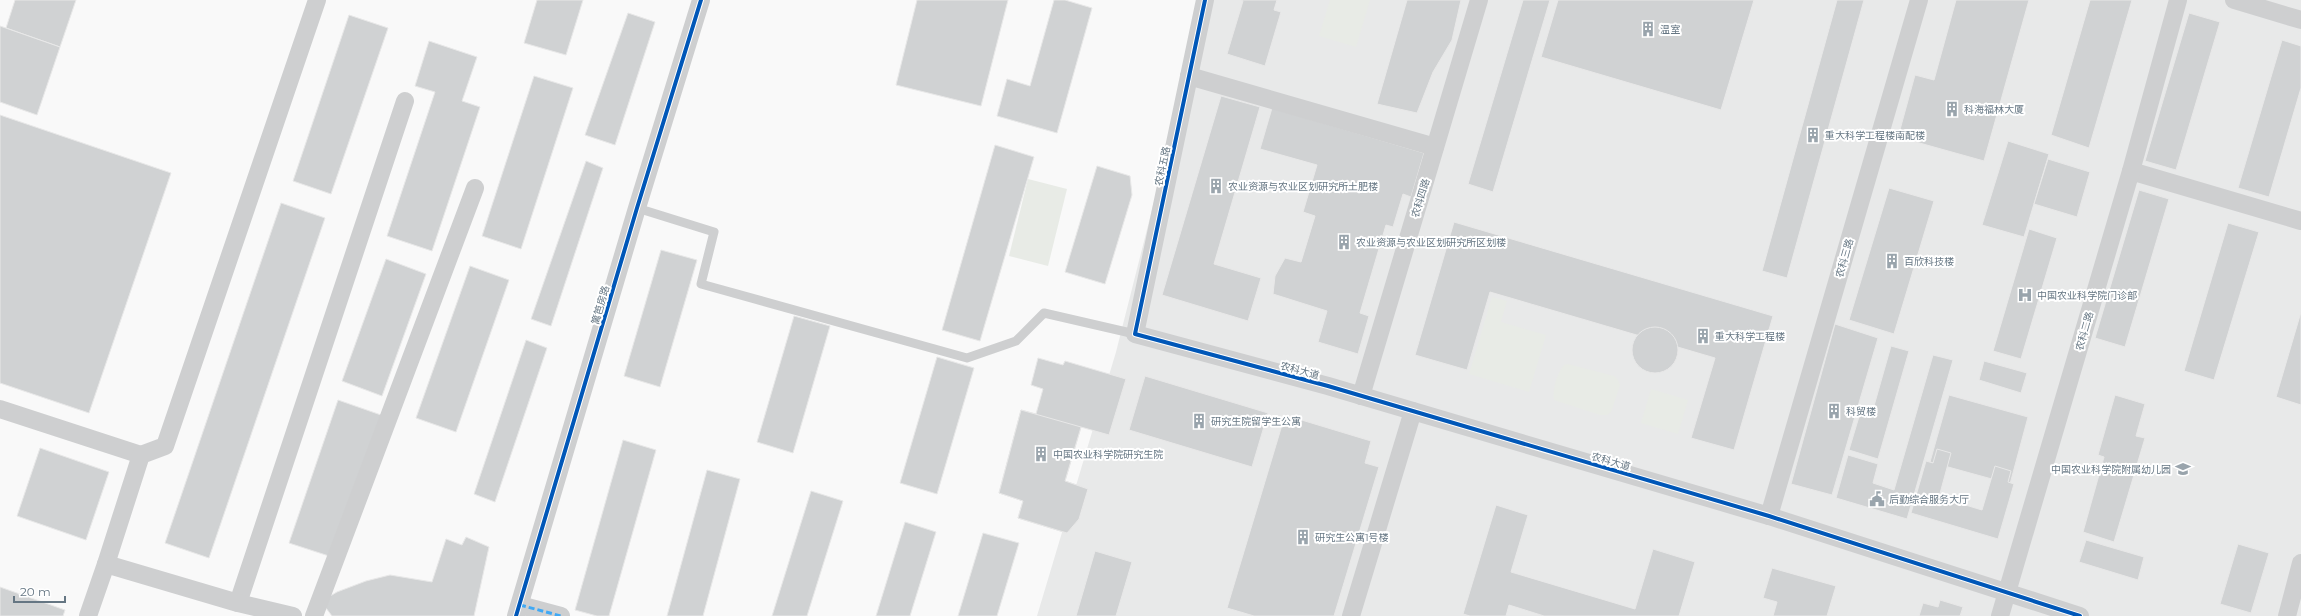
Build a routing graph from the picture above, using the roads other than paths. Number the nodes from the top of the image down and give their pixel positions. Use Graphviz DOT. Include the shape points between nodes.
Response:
graph roads {
  1 [pos="317,0"];
  2 [pos="701,0"];
  3 [pos="1205,0"];
  4 [pos="1479,0"];
  5 [pos="1919,0"];
  6 [pos="2178,0"];
  7 [pos="2234,0"];
  8 [pos="2301,20"];
  9 [pos="1189,76"];
  10 [pos="405,101"];
  11 [pos="1435,147"];
  12 [pos="2131,171"];
  13 [pos="475,188"];
  14 [pos="637,208"];
  15 [pos="2301,220"];
  16 [pos="1135,334"];
  17 [pos="1361,396"];
  18 [pos="0,409"];
  19 [pos="1413,411"];
  20 [pos="141,455"];
  21 [pos="1769,516"];
  22 [pos="2301,563"];
  23 [pos="106,564"];
  24 [pos="2007,594"];
  25 [pos="238,603"];
  26 [pos="518,610"];
  27 [pos="88,616"];
  28 [pos="293,616"];
  29 [pos="314,616"];
  30 [pos="561,616"];
  31 [pos="1351,616"];
  32 [pos="2000,616"];
  33 [pos="2080,616"];
  34 [pos="2286,616"];
  1 -- 20 [label="street" via="165,446"];
  2 -- 14 [label="street, 篱笆房路"];
  3 -- 9 [label="street, 农科五路"];
  4 -- 11 [label="street, 农科四路"];
  5 -- 21 [label="street, 农科三路"];
  6 -- 12 [label="street, 农科二路"];
  7 -- 8 [label="street"];
  9 -- 11 [label="street"];
  9 -- 16 [label="street, 农科五路"];
  10 -- 25 [label="street"];
  11 -- 17 [label="street, 农科四路"];
  12 -- 15 [label="street"];
  12 -- 24 [label="street, 农科二路"];
  13 -- 29 [label="street"];
  14 -- 16 [label="lane" via="714,232 701,284 966,358 1016,341 1044,313"];
  14 -- 26 [label="street, 篱笆房路"];
  16 -- 17 [label="street, 农科大道"];
  17 -- 19 [label="street, 农科大道"];
  18 -- 20 [label="street"];
  19 -- 21 [label="street, 农科大道"];
  19 -- 31 [label="street"];
  20 -- 23 [label="street"];
  21 -- 24 [label="street, 农科大道"];
  22 -- 34 [label="street"];
  23 -- 25 [label="street"];
  23 -- 27 [label="street"];
  24 -- 32 [label="street, 农科二路"];
  24 -- 33 [label="street, 农科大道"];
  25 -- 28 [label="street"];
  26 -- 30 [label="street"];
}
